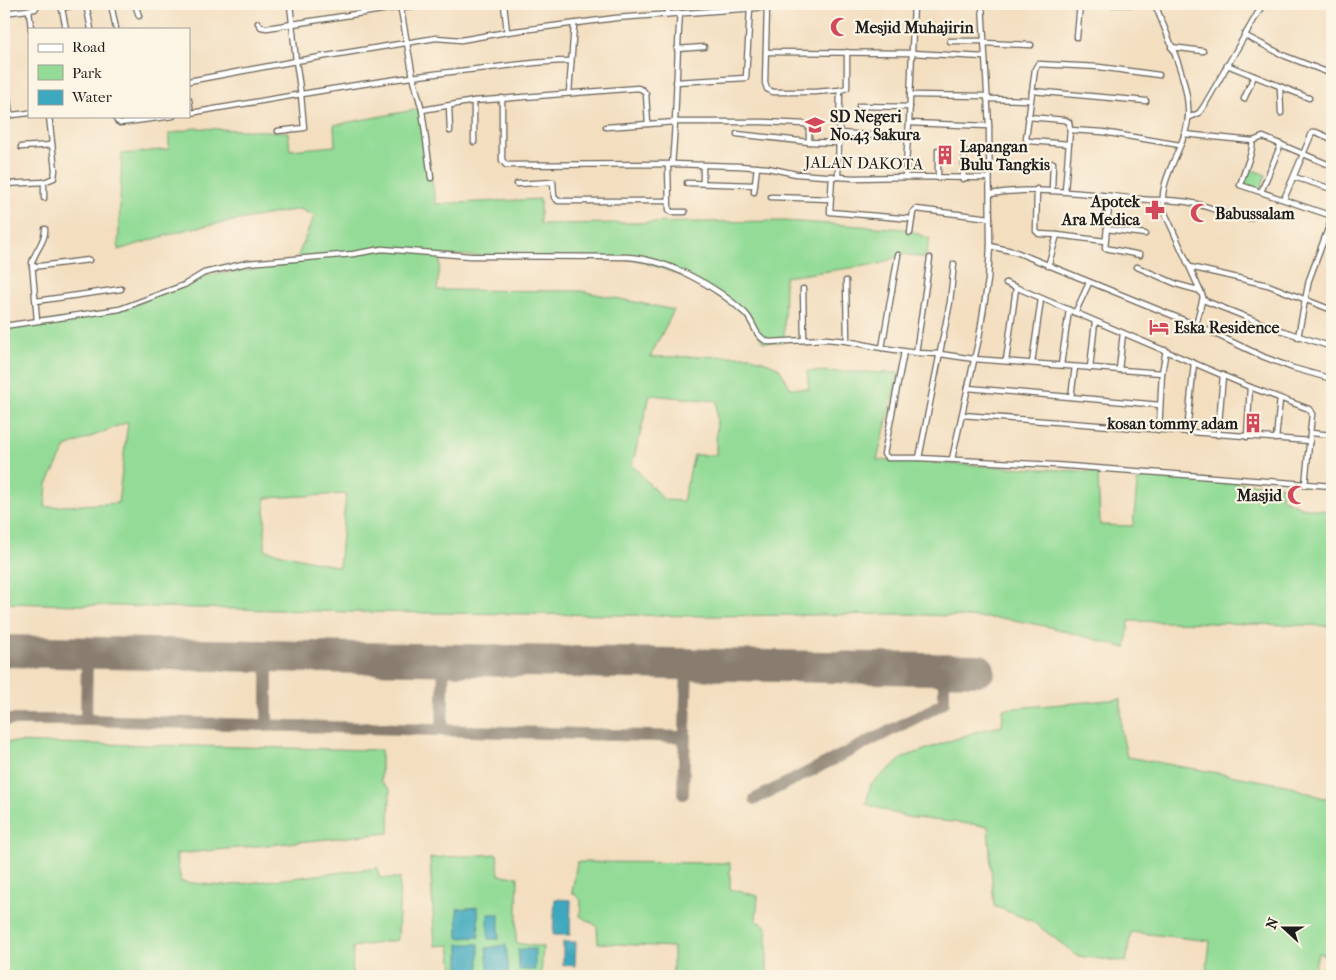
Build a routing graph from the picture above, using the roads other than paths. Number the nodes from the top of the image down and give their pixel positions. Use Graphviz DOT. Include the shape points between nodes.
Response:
graph roads {
  1 [pos="38,4"];
  2 [pos="80,4"];
  3 [pos="86,4"];
  4 [pos="111,4"];
  5 [pos="135,4"];
  6 [pos="290,4"];
  7 [pos="435,4"];
  8 [pos="504,4"];
  9 [pos="666,4"];
  10 [pos="810,4"];
  11 [pos="914,4"];
  12 [pos="982,4"];
  13 [pos="1080,4"];
  14 [pos="1098,4"];
  15 [pos="1148,4"];
  16 [pos="1155,4"];
  17 [pos="1262,4"];
  18 [pos="400,5"];
  19 [pos="61,6"];
  20 [pos="740,6"];
  21 [pos="767,6"];
  22 [pos="750,8"];
  23 [pos="29,10"];
  24 [pos="4,13"];
  25 [pos="680,13"];
  26 [pos="668,14"];
  27 [pos="139,16"];
  28 [pos="258,23"];
  29 [pos="293,24"];
  30 [pos="574,24"];
  31 [pos="31,28"];
  32 [pos="66,28"];
  33 [pos="91,28"];
  34 [pos="116,28"];
  35 [pos="507,32"];
  36 [pos="1244,35"];
  37 [pos="1077,37"];
  38 [pos="950,41"];
  39 [pos="407,42"];
  40 [pos="984,42"];
  41 [pos="1031,45"];
  42 [pos="704,47"];
  43 [pos="1171,47"];
  44 [pos="677,49"];
  45 [pos="1203,51"];
  46 [pos="766,52"];
  47 [pos="847,52"];
  48 [pos="912,53"];
  49 [pos="984,57"];
  50 [pos="296,61"];
  51 [pos="571,61"];
  52 [pos="1227,65"];
  53 [pos="4,70"];
  54 [pos="1332,74"];
  55 [pos="1159,75"];
  56 [pos="1254,76"];
  57 [pos="413,77"];
  58 [pos="190,81"];
  59 [pos="676,82"];
  60 [pos="1280,88"];
  61 [pos="840,90"];
  62 [pos="1032,91"];
  63 [pos="570,93"];
  64 [pos="301,95"];
  65 [pos="910,95"];
  66 [pos="986,97"];
  67 [pos="502,98"];
  68 [pos="1309,98"];
  69 [pos="1244,99"];
  70 [pos="1030,100"];
  71 [pos="474,101"];
  72 [pos="1146,102"];
  73 [pos="449,106"];
  74 [pos="859,106"];
  75 [pos="910,107"];
  76 [pos="422,110"];
  77 [pos="28,113"];
  78 [pos="190,113"];
  79 [pos="1281,113"];
  80 [pos="10,114"];
  81 [pos="4,116"];
  82 [pos="1028,117"];
  83 [pos="49,118"];
  84 [pos="116,118"];
  85 [pos="156,118"];
  86 [pos="1188,118"];
  87 [pos="676,122"];
  88 [pos="909,123"];
  89 [pos="648,124"];
  90 [pos="989,126"];
  91 [pos="606,127"];
  92 [pos="1070,130"];
  93 [pos="278,131"];
  94 [pos="450,131"];
  95 [pos="840,133"];
  96 [pos="737,134"];
  97 [pos="1184,134"];
  98 [pos="908,138"];
  99 [pos="1332,138"];
  100 [pos="1253,141"];
  101 [pos="474,142"];
  102 [pos="809,142"];
  103 [pos="840,143"];
  104 [pos="1069,144"];
  105 [pos="1281,144"];
  106 [pos="52,145"];
  107 [pos="1180,145"];
  108 [pos="21,147"];
  109 [pos="938,150"];
  110 [pos="965,151"];
  111 [pos="1304,154"];
  112 [pos="1053,163"];
  113 [pos="670,164"];
  114 [pos="703,166"];
  115 [pos="1332,166"];
  116 [pos="757,167"];
  117 [pos="832,176"];
  118 [pos="838,177"];
  119 [pos="905,177"];
  120 [pos="1294,177"];
  121 [pos="430,178"];
  122 [pos="938,178"];
  123 [pos="989,178"];
  124 [pos="963,179"];
  125 [pos="44,182"];
  126 [pos="687,183"];
  127 [pos="702,183"];
  128 [pos="4,184"];
  129 [pos="517,184"];
  130 [pos="755,185"];
  131 [pos="1037,189"];
  132 [pos="1332,189"];
  133 [pos="1052,190"];
  134 [pos="1065,190"];
  135 [pos="754,192"];
  136 [pos="1261,192"];
  137 [pos="990,194"];
  138 [pos="1110,196"];
  139 [pos="44,198"];
  140 [pos="771,198"];
  141 [pos="830,199"];
  142 [pos="1284,199"];
  143 [pos="668,201"];
  144 [pos="1161,201"];
  145 [pos="685,212"];
  146 [pos="1332,217"];
  147 [pos="990,218"];
  148 [pos="1250,218"];
  149 [pos="912,219"];
  150 [pos="45,229"];
  151 [pos="1106,229"];
  152 [pos="910,233"];
  153 [pos="1145,234"];
  154 [pos="1057,235"];
  155 [pos="1105,241"];
  156 [pos="990,246"];
  157 [pos="1140,254"];
  158 [pos="898,255"];
  159 [pos="930,258"];
  160 [pos="90,260"];
  161 [pos="954,264"];
  162 [pos="1048,266"];
  163 [pos="32,267"];
  164 [pos="1138,267"];
  165 [pos="1190,267"];
  166 [pos="846,281"];
  167 [pos="1089,282"];
  168 [pos="1006,283"];
  169 [pos="1016,288"];
  170 [pos="121,289"];
  171 [pos="803,289"];
  172 [pos="1201,291"];
  173 [pos="1041,299"];
  174 [pos="1305,299"];
  175 [pos="1203,300"];
  176 [pos="36,301"];
  177 [pos="1069,310"];
  178 [pos="1332,310"];
  179 [pos="1075,313"];
  180 [pos="37,320"];
  181 [pos="1095,322"];
  182 [pos="1196,325"];
  183 [pos="4,326"];
  184 [pos="1123,334"];
  185 [pos="1298,336"];
  186 [pos="804,340"];
  187 [pos="846,341"];
  188 [pos="1332,347"];
  189 [pos="882,348"];
  190 [pos="1166,350"];
  191 [pos="904,352"];
  192 [pos="916,353"];
  193 [pos="940,354"];
  194 [pos="974,359"];
  195 [pos="1006,361"];
  196 [pos="1032,363"];
  197 [pos="1194,363"];
  198 [pos="1061,365"];
  199 [pos="1075,366"];
  200 [pos="1090,368"];
  201 [pos="1119,370"];
  202 [pos="1162,373"];
  203 [pos="1223,375"];
  204 [pos="1332,380"];
  205 [pos="1250,387"];
  206 [pos="968,388"];
  207 [pos="1071,397"];
  208 [pos="1280,399"];
  209 [pos="1160,405"];
  210 [pos="962,415"];
  211 [pos="1160,430"];
  212 [pos="1187,432"];
  213 [pos="1311,433"];
  214 [pos="1332,434"];
  215 [pos="1218,435"];
  216 [pos="1248,437"];
  217 [pos="1276,439"];
  218 [pos="1310,441"];
  219 [pos="919,458"];
  220 [pos="952,459"];
  221 [pos="1305,484"];
  222 [pos="1332,486"];
  1 -- 23 [label="street"];
  2 -- 19 [label="street"];
  3 -- 33 [label="street"];
  4 -- 34 [label="street"];
  5 -- 27 [label="street"];
  6 -- 29 [label="street"];
  7 -- 18 [label="street"];
  8 -- 35 [label="street"];
  9 -- 26 [label="street"];
  10 -- 21 [label="street"];
  11 -- 48 [label="street"];
  12 -- 40 [label="street"];
  13 -- 37 [label="street"];
  14 -- 15 [label="street"];
  16 -- 43 [label="street"];
  17 -- 36 [label="street"];
  18 -- 29 [label="street"];
  18 -- 39 [label="street"];
  19 -- 32 [label="street"];
  20 -- 22 [label="street"];
  20 -- 25 [label="street"];
  21 -- 22 [label="street"];
  21 -- 46 [label="street"];
  22 -- 59 [label="street" via="746,78"];
  23 -- 24 [label="street"];
  23 -- 31 [label="street"];
  25 -- 26 [label="street"];
  25 -- 44 [label="street"];
  26 -- 30 [label="street"];
  28 -- 29 [label="street" via="265,28"];
  29 -- 50 [label="street"];
  30 -- 35 [label="street"];
  30 -- 51 [label="street"];
  35 -- 39 [label="street" via="461,40 436,38"];
  36 -- 52 [label="street"];
  36 -- 54 [label="street" via="1285,56"];
  38 -- 40 [label="street"];
  39 -- 50 [label="street"];
  39 -- 57 [label="street"];
  40 -- 41 [label="street"];
  40 -- 49 [label="street"];
  42 -- 44 [label="street"];
  43 -- 45 [label="street"];
  43 -- 86 [label="street" via="1185,86"];
  44 -- 59 [label="street"];
  46 -- 47 [label="street"];
  46 -- 61 [label="street" via="765,83 768,90"];
  47 -- 48 [label="street"];
  47 -- 61 [label="street" via="847,88"];
  48 -- 49 [label="street"];
  48 -- 65 [label="street"];
  49 -- 66 [label="street"];
  50 -- 58 [label="street"];
  50 -- 64 [label="street"];
  51 -- 57 [label="street" via="529,62"];
  51 -- 63 [label="street"];
  52 -- 56 [label="street"];
  52 -- 86 [label="street" via="1204,106"];
  53 -- 80 [label="street"];
  55 -- 62 [label="street" via="1039,63"];
  56 -- 60 [label="street"];
  56 -- 69 [label="street"];
  57 -- 64 [label="street"];
  57 -- 76 [label="street"];
  59 -- 87 [label="street"];
  60 -- 68 [label="street"];
  60 -- 79 [label="street"];
  61 -- 95 [label="street"];
  62 -- 70 [label="street"];
  62 -- 72 [label="street"];
  63 -- 67 [label="street"];
  63 -- 89 [label="street" via="641,89 646,94"];
  64 -- 78 [label="street"];
  64 -- 93 [label="street" via="303,129"];
  65 -- 66 [label="street"];
  65 -- 75 [label="street"];
  66 -- 70 [label="street"];
  66 -- 90 [label="street"];
  67 -- 71 [label="street"];
  67 -- 113 [label="street, JALAN DAKOTA" via="502,160 505,165"];
  70 -- 82 [label="street"];
  71 -- 73 [label="street"];
  71 -- 101 [label="street"];
  73 -- 76 [label="street"];
  73 -- 94 [label="street"];
  74 -- 75 [label="street"];
  75 -- 88 [label="street"];
  76 -- 121 [label="street"];
  77 -- 80 [label="street"];
  80 -- 81 [label="street"];
  82 -- 92 [label="street" via="1067,120"];
  82 -- 104 [label="street" via="1027,140"];
  83 -- 106 [label="street"];
  84 -- 85 [label="street" via="120,122"];
  86 -- 97 [label="street"];
  87 -- 89 [label="street"];
  87 -- 102 [label="street" via="805,124 809,127"];
  87 -- 113 [label="street"];
  88 -- 90 [label="street"];
  88 -- 98 [label="street"];
  89 -- 91 [label="street"];
  90 -- 123 [label="street"];
  92 -- 104 [label="street"];
  92 -- 107 [label="street"];
  95 -- 98 [label="street"];
  95 -- 103 [label="street"];
  96 -- 102 [label="street"];
  97 -- 100 [label="street"];
  97 -- 107 [label="street"];
  98 -- 119 [label="street"];
  99 -- 111 [label="street" via="1314,132"];
  100 -- 105 [label="street" via="1263,137"];
  100 -- 136 [label="street" via="1239,185"];
  102 -- 103 [label="street"];
  103 -- 118 [label="street"];
  104 -- 134 [label="street"];
  105 -- 111 [label="street"];
  105 -- 136 [label="street"];
  106 -- 108 [label="street"];
  106 -- 125 [label="street" via="54,176"];
  107 -- 144 [label="street"];
  109 -- 122 [label="street"];
  110 -- 124 [label="street"];
  111 -- 115 [label="street"];
  111 -- 120 [label="street"];
  112 -- 133 [label="street"];
  113 -- 114 [label="street, JALAN DAKOTA"];
  113 -- 143 [label="street"];
  114 -- 116 [label="street, JALAN DAKOTA"];
  114 -- 127 [label="street"];
  116 -- 117 [label="street, JALAN DAKOTA"];
  116 -- 130 [label="street"];
  117 -- 118 [label="street, JALAN DAKOTA"];
  117 -- 141 [label="street"];
  118 -- 119 [label="street, JALAN DAKOTA"];
  119 -- 122 [label="street, JALAN DAKOTA"];
  120 -- 132 [label="street"];
  120 -- 142 [label="street"];
  122 -- 124 [label="street, JALAN DAKOTA"];
  123 -- 124 [label="street, JALAN DAKOTA"];
  123 -- 137 [label="street"];
  125 -- 128 [label="street"];
  125 -- 139 [label="street"];
  126 -- 127 [label="street"];
  127 -- 130 [label="street"];
  129 -- 143 [label="street" via="553,182 554,198 558,201"];
  130 -- 135 [label="street"];
  131 -- 133 [label="street"];
  131 -- 137 [label="street"];
  131 -- 154 [label="street" via="1036,231"];
  133 -- 134 [label="street"];
  134 -- 138 [label="street"];
  136 -- 142 [label="street"];
  137 -- 147 [label="street"];
  138 -- 144 [label="street"];
  138 -- 151 [label="street"];
  140 -- 141 [label="street"];
  141 -- 149 [label="street" via="830,212"];
  142 -- 146 [label="street"];
  143 -- 145 [label="street" via="670,212"];
  144 -- 148 [label="street" via="1191,202 1234,217"];
  144 -- 165 [label="street"];
  146 -- 174 [label="street"];
  147 -- 149 [label="street" via="916,209"];
  147 -- 156 [label="street"];
  149 -- 152 [label="street"];
  150 -- 163 [label="street"];
  151 -- 153 [label="street"];
  151 -- 155 [label="street"];
  154 -- 155 [label="street"];
  154 -- 162 [label="street"];
  155 -- 157 [label="street" via="1107,250"];
  156 -- 162 [label="street"];
  156 -- 194 [label="street" via="984,314"];
  158 -- 189 [label="street"];
  159 -- 192 [label="street"];
  160 -- 163 [label="street"];
  161 -- 193 [label="street"];
  162 -- 167 [label="street"];
  163 -- 176 [label="street"];
  164 -- 172 [label="street" via="1186,288"];
  165 -- 172 [label="street"];
  165 -- 174 [label="street" via="1268,285"];
  166 -- 187 [label="street"];
  167 -- 179 [label="street"];
  167 -- 182 [label="street"];
  168 -- 169 [label="street"];
  169 -- 173 [label="street"];
  169 -- 195 [label="street"];
  170 -- 176 [label="street"];
  171 -- 186 [label="street"];
  172 -- 175 [label="street"];
  173 -- 177 [label="street"];
  173 -- 196 [label="street"];
  174 -- 178 [label="street"];
  174 -- 185 [label="street"];
  175 -- 182 [label="street"];
  175 -- 185 [label="street"];
  176 -- 180 [label="street"];
  177 -- 179 [label="street"];
  177 -- 198 [label="street"];
  179 -- 181 [label="street"];
  180 -- 183 [label="street"];
  180 -- 186 [label="street" via="120,309 184,285 204,273 247,263 382,249 470,256 646,259 705,284 747,315 762,339 774,342"];
  181 -- 184 [label="street"];
  181 -- 200 [label="street"];
  182 -- 204 [label="street" via="1264,357"];
  184 -- 190 [label="street"];
  184 -- 201 [label="street"];
  185 -- 188 [label="street"];
  186 -- 187 [label="street"];
  187 -- 189 [label="street"];
  189 -- 191 [label="street"];
  190 -- 197 [label="street"];
  190 -- 202 [label="street"];
  191 -- 192 [label="street"];
  191 -- 219 [label="street" via="884,454 888,458"];
  192 -- 193 [label="street"];
  193 -- 194 [label="street"];
  193 -- 219 [label="street"];
  194 -- 195 [label="street"];
  194 -- 206 [label="street"];
  195 -- 196 [label="street"];
  196 -- 198 [label="street"];
  197 -- 203 [label="street"];
  197 -- 212 [label="street"];
  198 -- 199 [label="street"];
  199 -- 200 [label="street"];
  199 -- 207 [label="street"];
  200 -- 201 [label="street"];
  201 -- 202 [label="street"];
  202 -- 209 [label="street"];
  203 -- 205 [label="street"];
  203 -- 215 [label="street"];
  205 -- 208 [label="street"];
  205 -- 216 [label="street"];
  206 -- 207 [label="street"];
  206 -- 210 [label="street"];
  207 -- 209 [label="street"];
  208 -- 213 [label="street" via="1309,409 1312,414"];
  208 -- 217 [label="street"];
  209 -- 211 [label="street"];
  210 -- 211 [label="street"];
  210 -- 220 [label="street"];
  211 -- 212 [label="street"];
  212 -- 215 [label="street"];
  213 -- 214 [label="street"];
  213 -- 218 [label="street"];
  215 -- 216 [label="street"];
  216 -- 217 [label="street"];
  217 -- 218 [label="street"];
  218 -- 221 [label="street"];
  219 -- 220 [label="street"];
  220 -- 221 [label="street"];
  221 -- 222 [label="street"];
}
